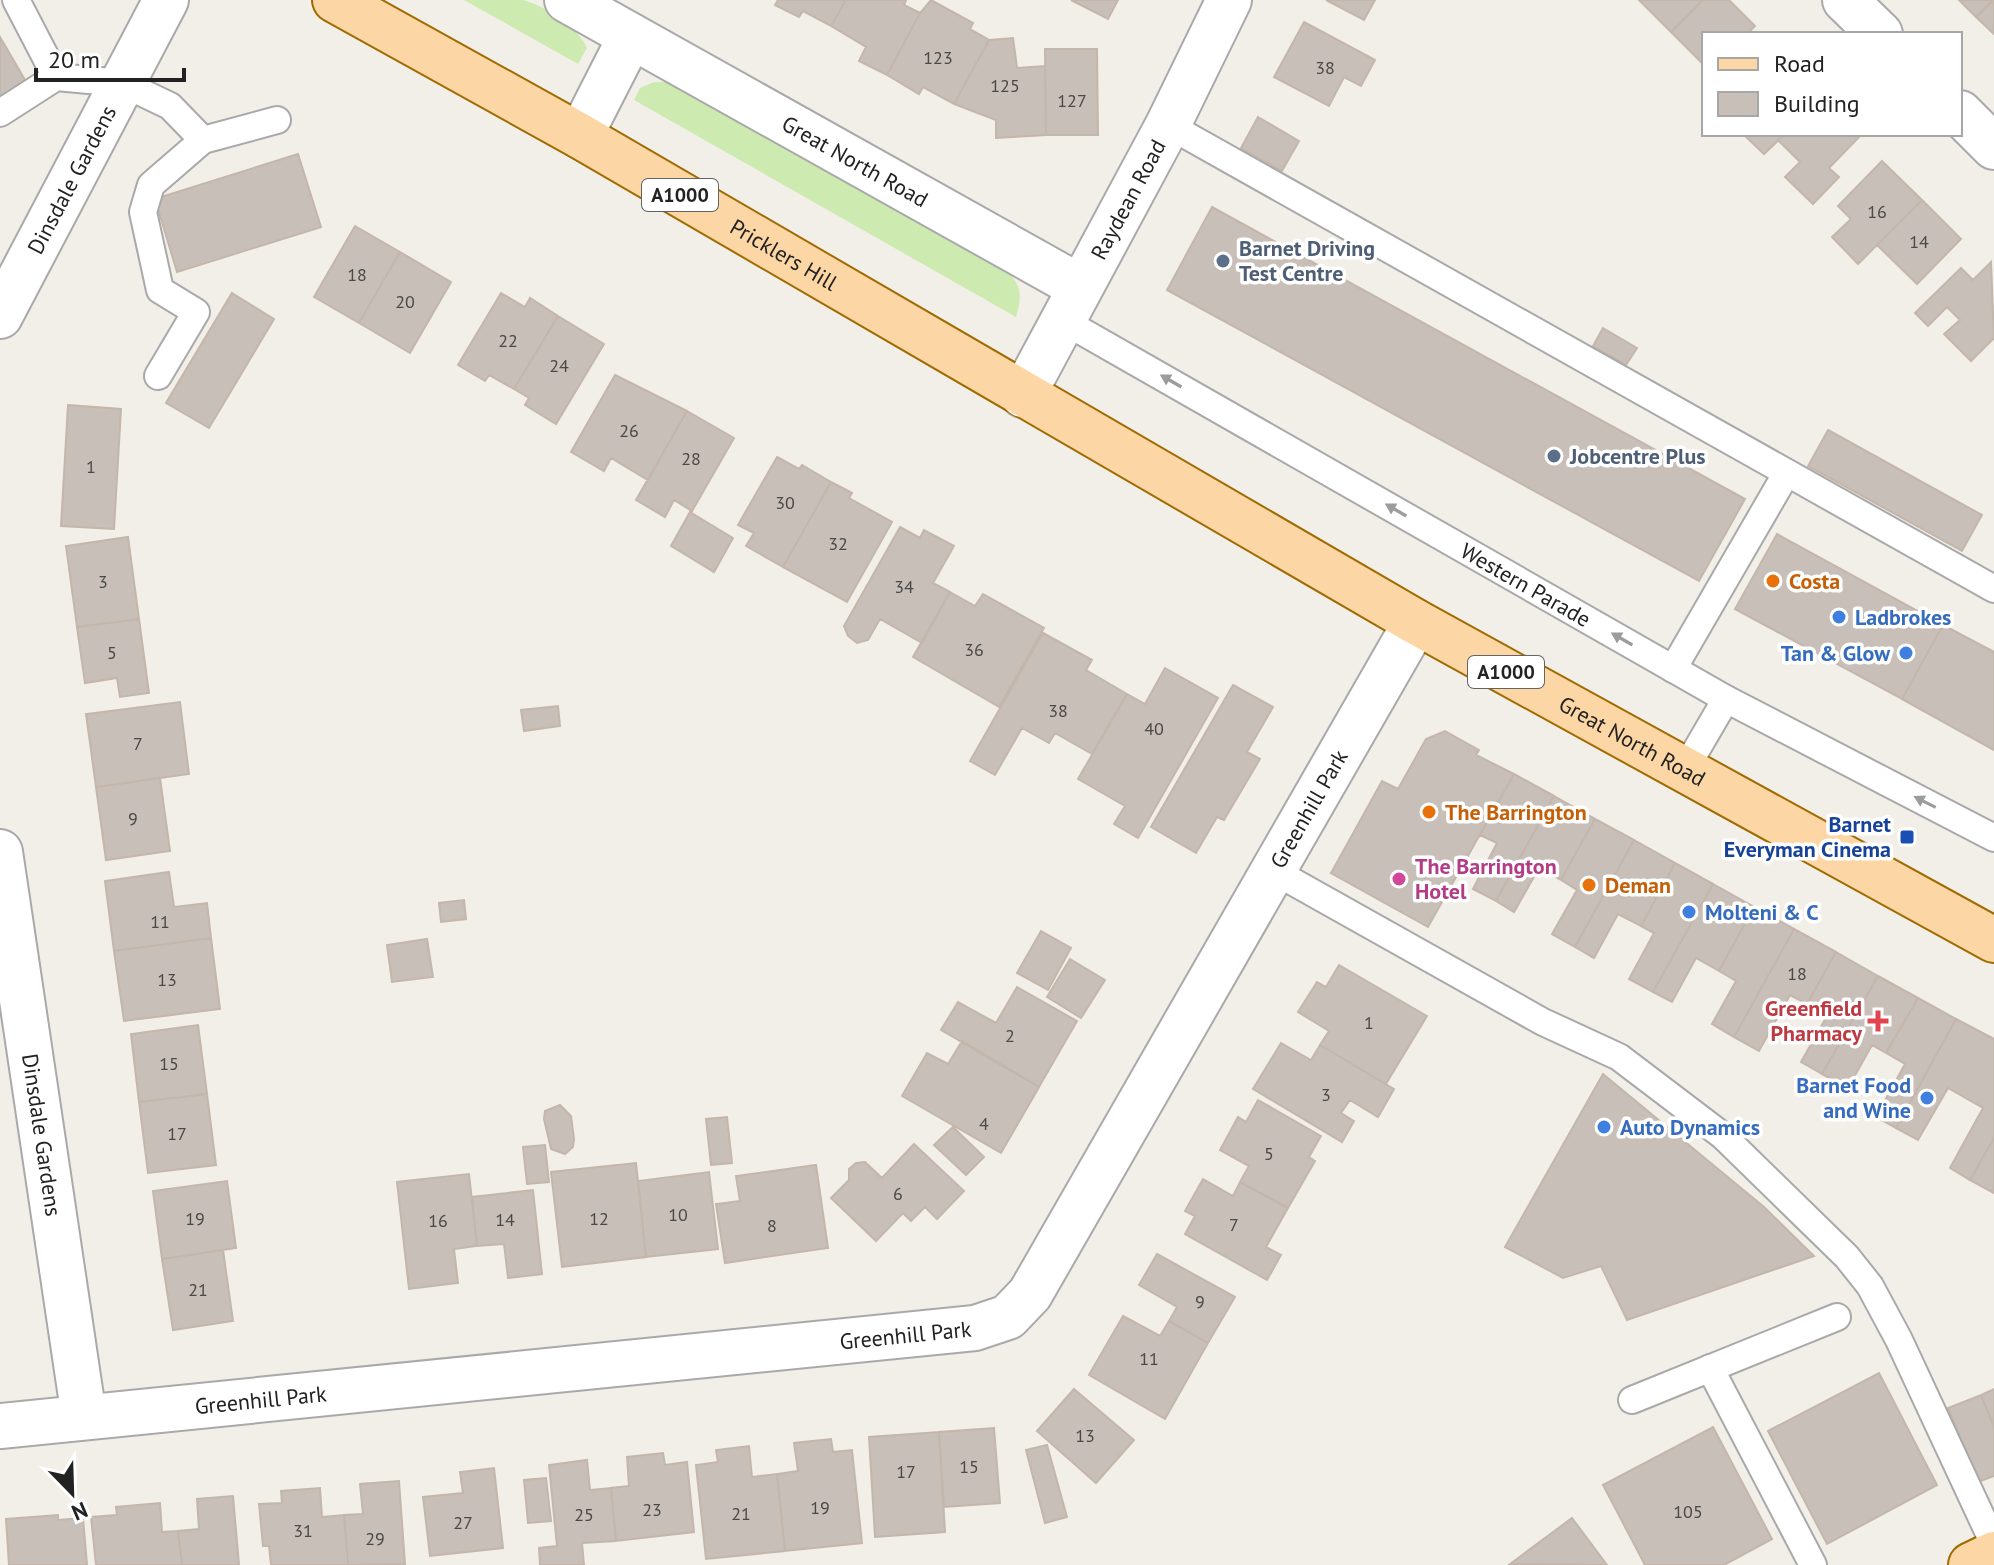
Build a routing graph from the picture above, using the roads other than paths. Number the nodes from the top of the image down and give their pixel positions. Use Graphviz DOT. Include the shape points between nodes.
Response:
graph roads {
  1 [pos="16,0"];
  2 [pos="166,0"];
  3 [pos="335,0"];
  4 [pos="567,0"];
  5 [pos="1229,0"];
  6 [pos="1845,0"];
  7 [pos="1878,32"];
  8 [pos="631,36"];
  9 [pos="56,77"];
  10 [pos="122,83"];
  11 [pos="0,113"];
  12 [pos="1962,115"];
  13 [pos="277,120"];
  14 [pos="1168,125"];
  15 [pos="580,136"];
  16 [pos="203,140"];
  17 [pos="1994,147"];
  18 [pos="1071,303"];
  19 [pos="0,316"];
  20 [pos="158,376"];
  21 [pos="1023,395"];
  22 [pos="1786,474"];
  23 [pos="1994,589"];
  24 [pos="1416,622"];
  25 [pos="1673,669"];
  26 [pos="1726,699"];
  27 [pos="1684,771"];
  28 [pos="1994,838"];
  29 [pos="0,852"];
  30 [pos="1274,871"];
  31 [pos="1994,940"];
  32 [pos="1837,1317"];
  33 [pos="1710,1368"];
  34 [pos="1632,1400"];
  35 [pos="84,1417"];
  36 [pos="0,1426"];
  37 [pos="1994,1544"];
  38 [pos="1994,1554"];
  39 [pos="1813,1565"];
  40 [pos="1971,1565"];
  1 -- 9 [label="lane"];
  2 -- 10 [label="street, Dinsdale Gardens"];
  3 -- 15 [label="main road, Pricklers Hill / A1000"];
  4 -- 8 [label="street, Great North Road"];
  5 -- 14 [label="street, Raydean Road"];
  6 -- 7 [label="street"];
  8 -- 15 [label="street"];
  8 -- 18 [label="street, Great North Road"];
  9 -- 10 [label="lane"];
  9 -- 11 [label="lane"];
  10 -- 16 [label="lane" via="170,106"];
  10 -- 19 [label="street, Dinsdale Gardens"];
  12 -- 17 [label="street"];
  13 -- 16 [label="lane"];
  14 -- 18 [label="street, Raydean Road"];
  14 -- 22 [label="lane"];
  15 -- 21 [label="main road, Pricklers Hill / A1000"];
  16 -- 20 [label="lane" via="151,185 143,212 160,290 196,312"];
  18 -- 21 [label="street, Raydean Road"];
  25 -- 18 [label="lane, Western Parade, one-way"];
  21 -- 24 [label="main road, Great North Road / A1000"];
  22 -- 23 [label="lane"];
  22 -- 25 [label="lane"];
  24 -- 27 [label="main road, Great North Road / A1000"];
  24 -- 30 [label="street, Greenhill Park"];
  25 -- 26 [label="lane, Western Parade"];
  26 -- 27 [label="lane"];
  28 -- 26 [label="lane, Western Parade, one-way"];
  27 -- 31 [label="main road, Great North Road / A1000"];
  29 -- 35 [label="street, Dinsdale Gardens"];
  30 -- 35 [label="street, Greenhill Park" via="1030,1294 1008,1317 975,1328"];
  30 -- 37 [label="lane" via="1543,1022 1619,1057 1723,1136 1870,1286"];
  32 -- 33 [label="lane"];
  33 -- 34 [label="lane"];
  33 -- 39 [label="lane"];
  35 -- 36 [label="street, Greenhill Park"];
  38 -- 40 [label="main road"];
}
